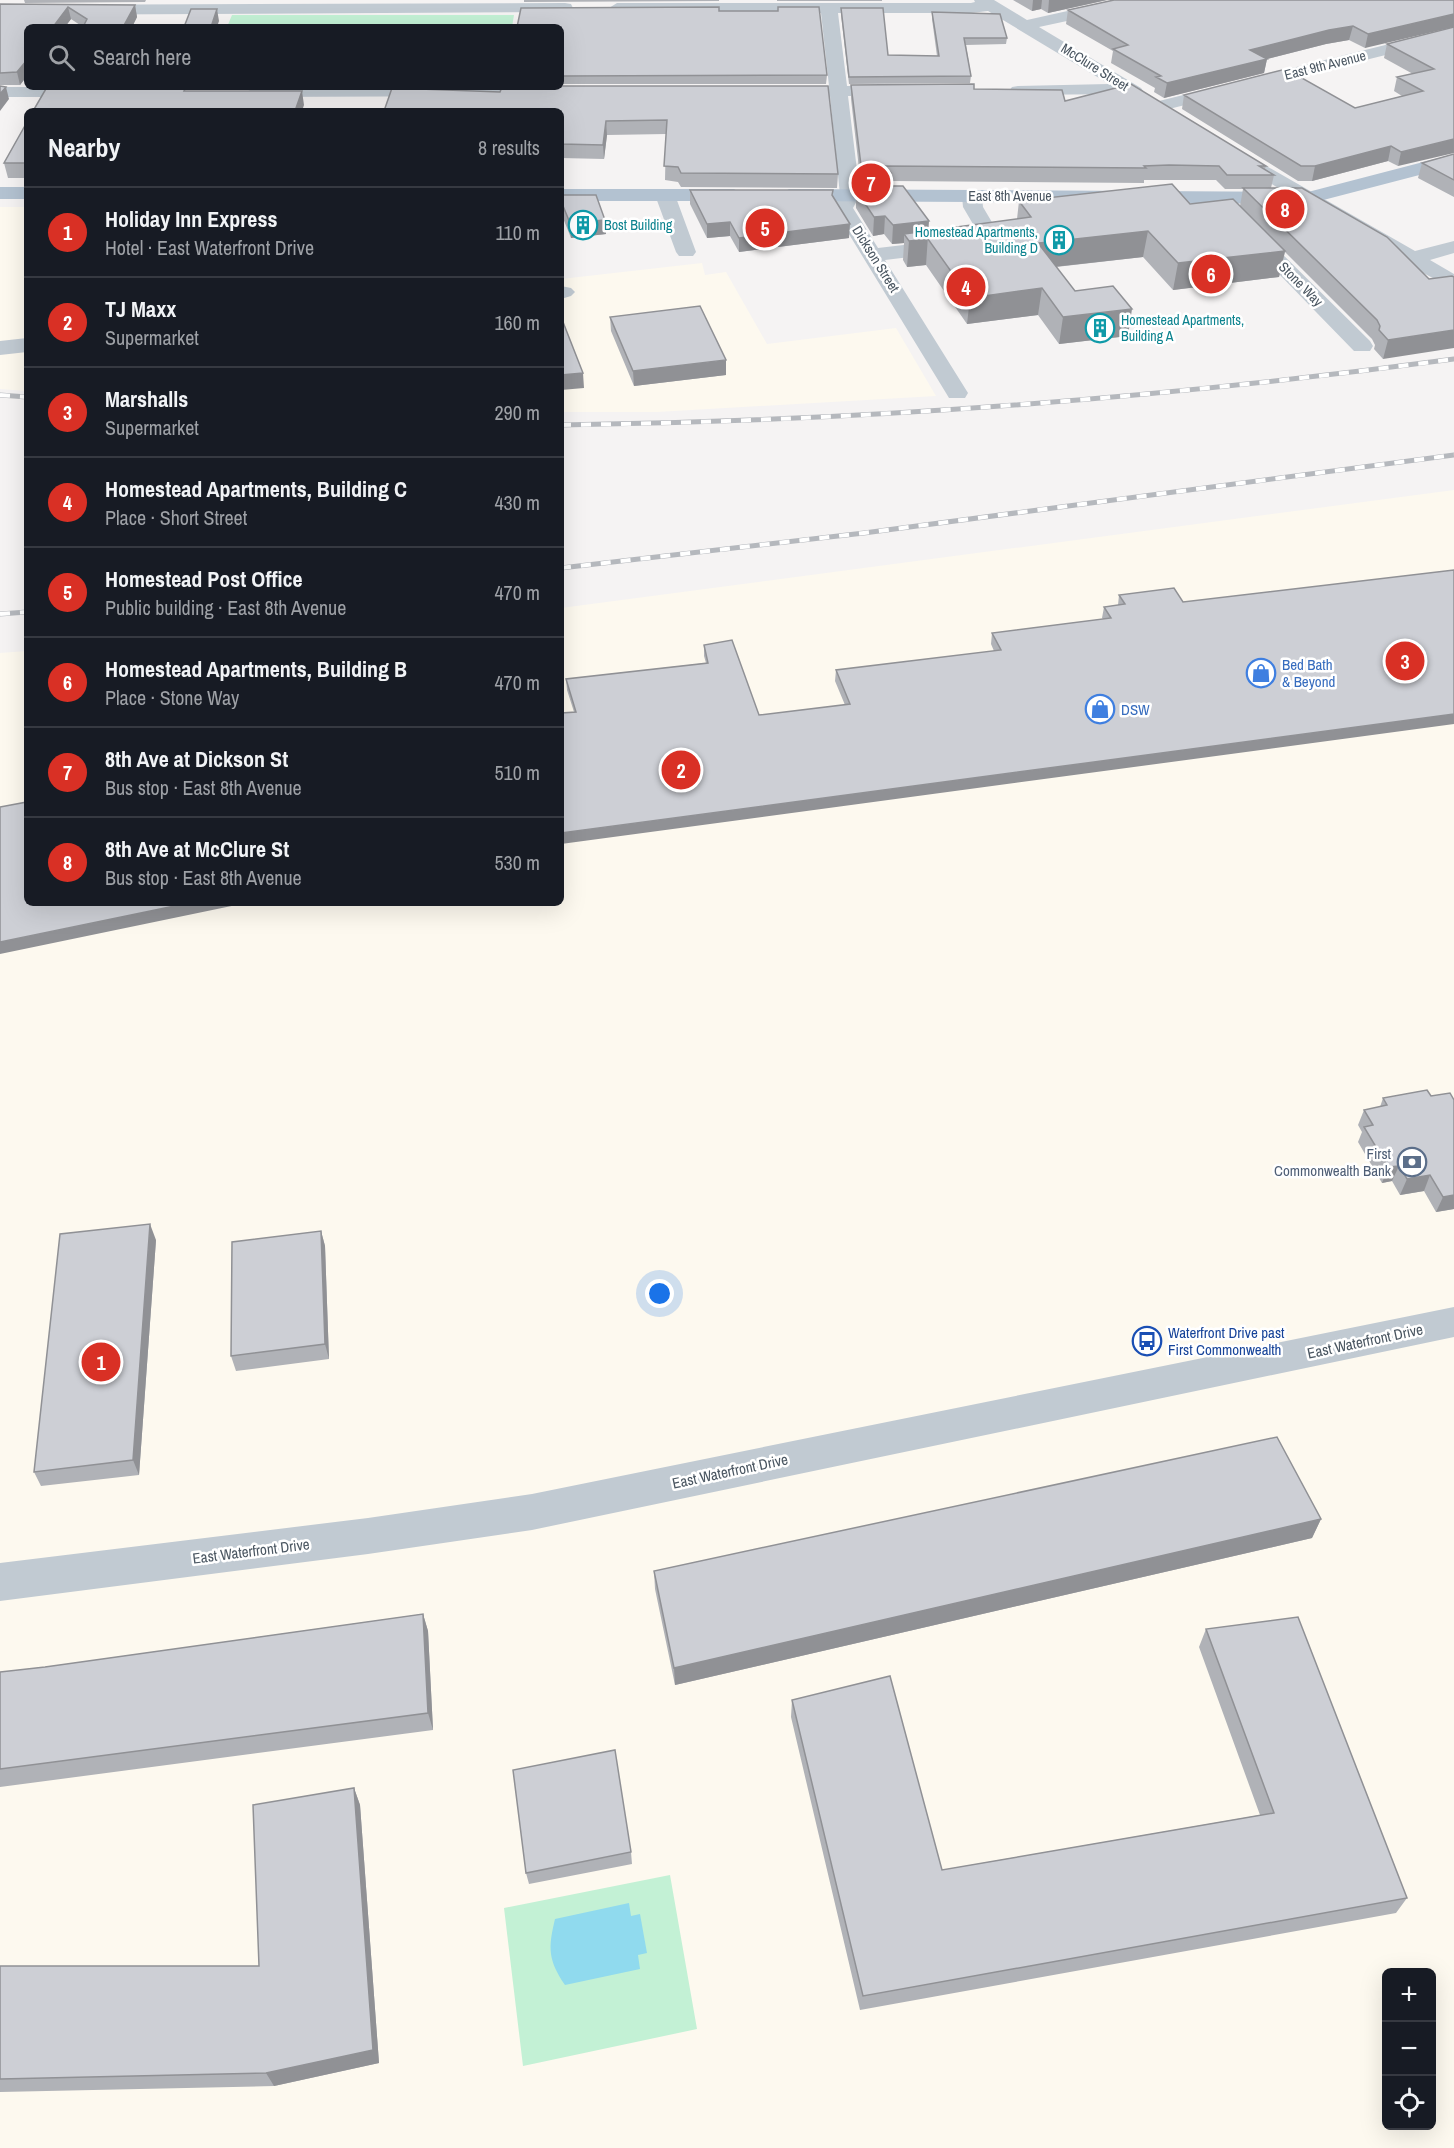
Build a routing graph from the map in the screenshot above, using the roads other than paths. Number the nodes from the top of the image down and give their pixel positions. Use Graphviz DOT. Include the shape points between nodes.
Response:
graph roads {
  1 [pos="1140,0"];
  2 [pos="987,3"];
  3 [pos="251,4"];
  4 [pos="498,4"];
  5 [pos="829,7"];
  6 [pos="0,10"];
  7 [pos="1026,25"];
  8 [pos="1454,33"];
  9 [pos="1130,89"];
  10 [pos="366,91"];
  11 [pos="566,91"];
  12 [pos="768,91"];
  13 [pos="839,91"];
  14 [pos="909,91"];
  15 [pos="1002,91"];
  16 [pos="0,92"];
  17 [pos="107,92"];
  18 [pos="238,92"];
  19 [pos="333,92"];
  20 [pos="1161,106"];
  21 [pos="328,108"];
  22 [pos="361,108"];
  23 [pos="1180,119"];
  24 [pos="1217,142"];
  25 [pos="1454,160"];
  26 [pos="0,193"];
  27 [pos="24,193"];
  28 [pos="564,195"];
  29 [pos="665,195"];
  30 [pos="850,195"];
  31 [pos="972,196"];
  32 [pos="1216,198"];
  33 [pos="1308,198"];
  34 [pos="1454,247"];
  35 [pos="686,252"];
  36 [pos="874,255"];
  37 [pos="1411,259"];
  38 [pos="1454,283"];
  39 [pos="24,345"];
  40 [pos="1362,346"];
  41 [pos="0,348"];
  42 [pos="957,393"];
  43 [pos="1454,1322"];
  44 [pos="0,1582"];
  1 -- 7 [label="street"];
  2 -- 5 [label="street" via="971,8"];
  2 -- 7 [label="street, McClure Street"];
  3 -- 4 [label="street"];
  3 -- 6 [label="street"];
  4 -- 5 [label="street" via="592,8"];
  5 -- 13 [label="street, Dickson Street"];
  7 -- 9 [label="street, McClure Street"];
  8 -- 20 [label="street, East 9th Avenue"];
  9 -- 15 [label="street"];
  9 -- 20 [label="street, McClure Street"];
  10 -- 11 [label="street"];
  10 -- 19 [label="street"];
  10 -- 22 [label="street"];
  12 -- 13 [label="street"];
  13 -- 14 [label="street"];
  13 -- 30 [label="street, Dickson Street"];
  16 -- 17 [label="street"];
  18 -- 19 [label="street"];
  19 -- 21 [label="street"];
  20 -- 23 [label="street, McClure Street"];
  24 -- 33 [label="street"];
  25 -- 33 [label="main road, East 8th Avenue"];
  26 -- 27 [label="main road"];
  28 -- 29 [label="main road, East 8th Avenue"];
  29 -- 30 [label="main road, East 8th Avenue"];
  29 -- 35 [label="street"];
  30 -- 31 [label="main road, East 8th Avenue"];
  30 -- 36 [label="street, Dickson Street" via="843,208"];
  31 -- 32 [label="main road, East 8th Avenue"];
  31 -- 36 [label="street" via="973,207 993,241"];
  32 -- 33 [label="main road, East 8th Avenue"];
  32 -- 40 [label="street, Stone Way"];
  33 -- 37 [label="street"];
  34 -- 37 [label="street"];
  36 -- 42 [label="street, Dickson Street"];
  37 -- 38 [label="street"];
  39 -- 41 [label="street"];
  43 -- 44 [label="street, East Waterfront Drive" via="532,1512"];
}
